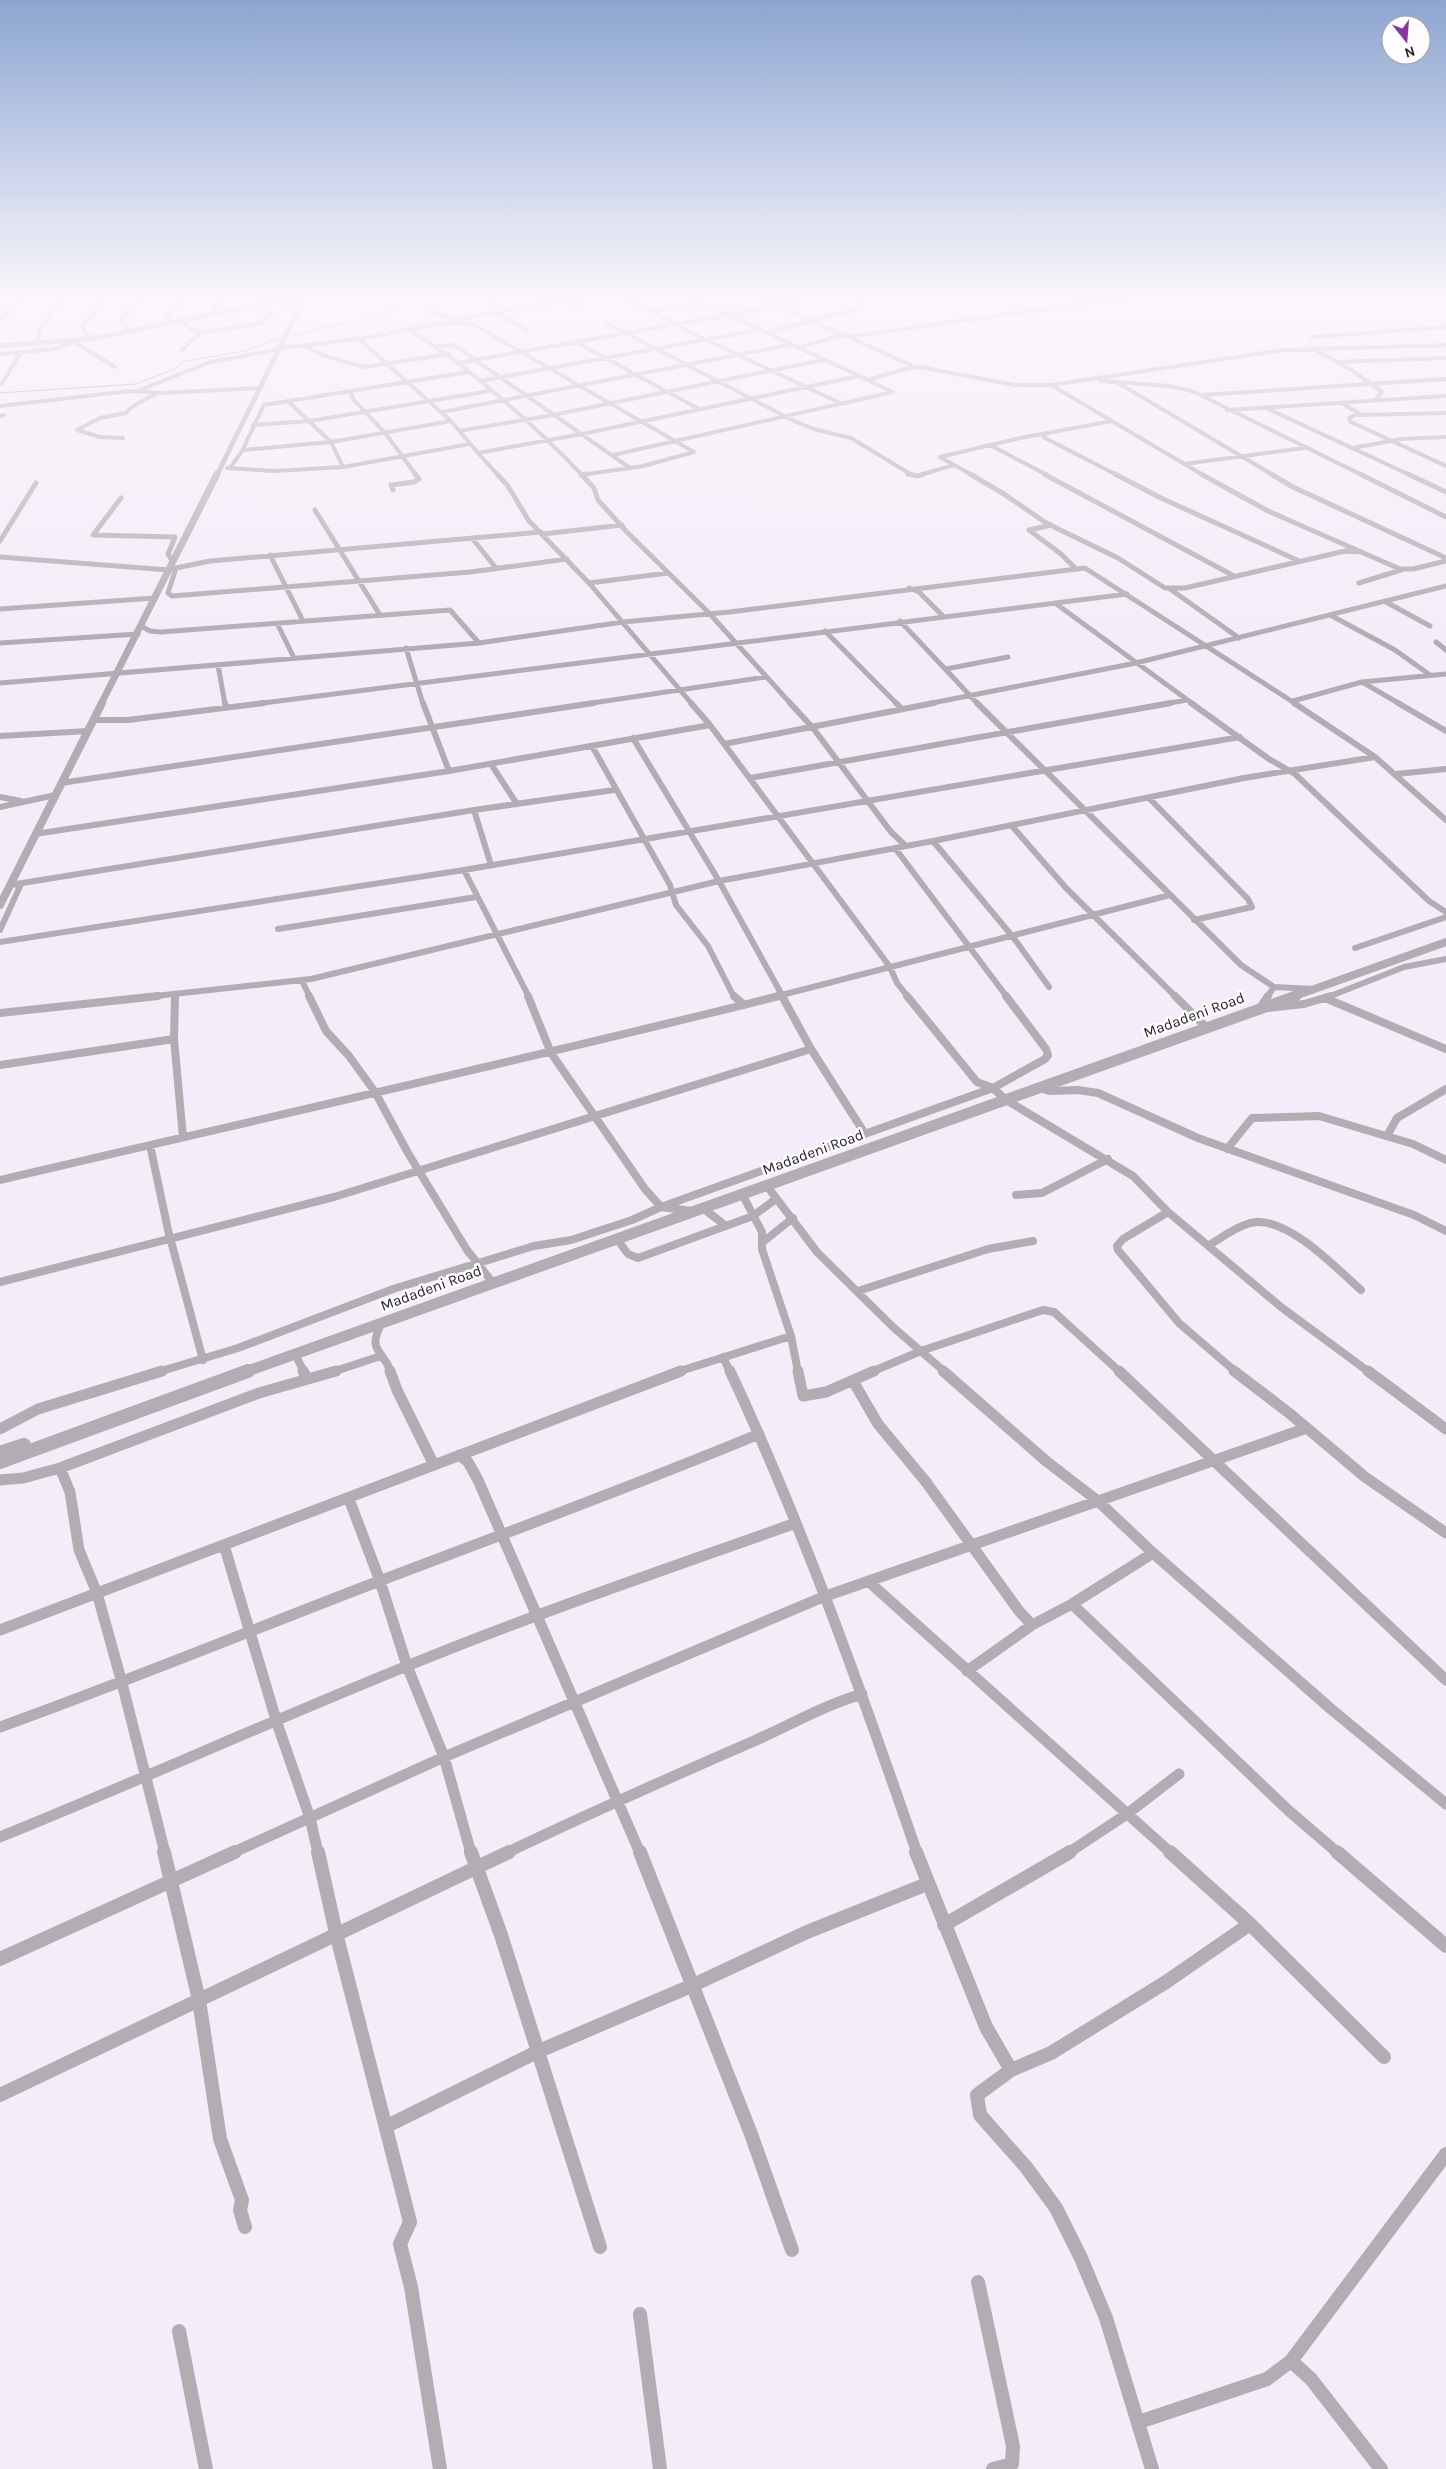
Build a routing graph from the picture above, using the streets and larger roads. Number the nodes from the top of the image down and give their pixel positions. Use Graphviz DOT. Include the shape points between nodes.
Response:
graph roads {
  1 [pos="127,411"];
  2 [pos="248,411"];
  3 [pos="261,411"];
  4 [pos="298,411"];
  5 [pos="376,411"];
  6 [pos="447,411"];
  7 [pos="513,411"];
  8 [pos="549,411"];
  9 [pos="567,411"];
  10 [pos="625,411"];
  11 [pos="688,411"];
  12 [pos="775,411"];
  13 [pos="811,411"];
  14 [pos="1095,411"];
  15 [pos="1168,411"];
  16 [pos="1229,411"];
  17 [pos="1273,411"];
  18 [pos="1357,411"];
  19 [pos="442,412"];
  20 [pos="366,413"];
  21 [pos="1446,413"];
  22 [pos="553,414"];
  23 [pos="1358,415"];
  24 [pos="786,417"];
  25 [pos="523,420"];
  26 [pos="451,421"];
  27 [pos="642,421"];
  28 [pos="1112,421"];
  29 [pos="308,422"];
  30 [pos="253,425"];
  31 [pos="459,431"];
  32 [pos="386,434"];
  33 [pos="582,434"];
  34 [pos="1046,434"];
  35 [pos="1446,436"];
  36 [pos="1436,437"];
  37 [pos="123,438"];
  38 [pos="1392,440"];
  39 [pos="545,441"];
  40 [pos="675,441"];
  41 [pos="330,442"];
  42 [pos="1446,442"];
  43 [pos="470,444"];
  44 [pos="990,445"];
  45 [pos="1304,448"];
  46 [pos="1353,448"];
  47 [pos="243,450"];
  48 [pos="478,453"];
  49 [pos="613,455"];
  50 [pos="1239,456"];
  51 [pos="402,457"];
  52 [pos="1184,464"];
  53 [pos="954,465"];
  54 [pos="1446,466"];
  55 [pos="343,467"];
  56 [pos="220,468"];
  57 [pos="230,468"];
  58 [pos="630,468"];
  59 [pos="581,475"];
  60 [pos="36,483"];
  61 [pos="393,490"];
  62 [pos="1446,492"];
  63 [pos="121,498"];
  64 [pos="315,510"];
  65 [pos="1446,517"];
  66 [pos="622,525"];
  67 [pos="1051,525"];
  68 [pos="542,533"];
  69 [pos="472,538"];
  70 [pos="0,541"];
  71 [pos="338,550"];
  72 [pos="1361,552"];
  73 [pos="270,555"];
  74 [pos="0,557"];
  75 [pos="567,559"];
  76 [pos="1298,560"];
  77 [pos="1446,560"];
  78 [pos="172,567"];
  79 [pos="496,568"];
  80 [pos="1075,568"];
  81 [pos="1404,570"];
  82 [pos="668,573"];
  83 [pos="1234,576"];
  84 [pos="358,581"];
  85 [pos="589,583"];
  86 [pos="1359,583"];
  87 [pos="1446,586"];
  88 [pos="286,587"];
  89 [pos="909,588"];
  90 [pos="1170,590"];
  91 [pos="1127,594"];
  92 [pos="155,598"];
  93 [pos="1386,602"];
  94 [pos="1055,603"];
  95 [pos="0,609"];
  96 [pos="709,613"];
  97 [pos="380,615"];
  98 [pos="943,616"];
  99 [pos="1332,616"];
  100 [pos="303,621"];
  101 [pos="622,622"];
  102 [pos="900,622"];
  103 [pos="277,623"];
  104 [pos="142,626"];
  105 [pos="1430,626"];
  106 [pos="825,631"];
  107 [pos="138,634"];
  108 [pos="1239,638"];
  109 [pos="0,642"];
  110 [pos="1436,642"];
  111 [pos="479,643"];
  112 [pos="737,643"];
  113 [pos="1209,646"];
  114 [pos="406,648"];
  115 [pos="1446,650"];
  116 [pos="649,653"];
  117 [pos="1008,657"];
  118 [pos="294,658"];
  119 [pos="1136,663"];
  120 [pos="218,665"];
  121 [pos="946,669"];
  122 [pos="116,674"];
  123 [pos="1446,674"];
  124 [pos="1430,675"];
  125 [pos="766,677"];
  126 [pos="1362,682"];
  127 [pos="0,683"];
  128 [pos="415,683"];
  129 [pos="680,691"];
  130 [pos="970,696"];
  131 [pos="1187,700"];
  132 [pos="1293,701"];
  133 [pos="226,707"];
  134 [pos="902,708"];
  135 [pos="94,720"];
  136 [pos="710,725"];
  137 [pos="432,728"];
  138 [pos="813,728"];
  139 [pos="88,731"];
  140 [pos="1446,731"];
  141 [pos="1008,732"];
  142 [pos="0,736"];
  143 [pos="1240,737"];
  144 [pos="633,738"];
  145 [pos="724,744"];
  146 [pos="592,746"];
  147 [pos="1375,757"];
  148 [pos="840,761"];
  149 [pos="491,764"];
  150 [pos="1044,769"];
  151 [pos="1446,769"];
  152 [pos="449,770"];
  153 [pos="1289,770"];
  154 [pos="1396,774"];
  155 [pos="750,778"];
  156 [pos="61,782"];
  157 [pos="614,790"];
  158 [pos="55,795"];
  159 [pos="0,798"];
  160 [pos="1149,798"];
  161 [pos="868,800"];
  162 [pos="24,802"];
  163 [pos="517,804"];
  164 [pos="0,807"];
  165 [pos="474,810"];
  166 [pos="1087,811"];
  167 [pos="778,814"];
  168 [pos="1446,820"];
  169 [pos="1012,826"];
  170 [pos="688,830"];
  171 [pos="35,834"];
  172 [pos="642,838"];
  173 [pos="933,841"];
  174 [pos="906,846"];
  175 [pos="894,848"];
  176 [pos="813,863"];
  177 [pos="491,865"];
  178 [pos="464,870"];
  179 [pos="719,881"];
  180 [pos="21,884"];
  181 [pos="10,885"];
  182 [pos="672,891"];
  183 [pos="1170,895"];
  184 [pos="476,897"];
  185 [pos="0,905"];
  186 [pos="1446,912"];
  187 [pos="1095,914"];
  188 [pos="1446,917"];
  189 [pos="1194,920"];
  190 [pos="278,929"];
  191 [pos="0,930"];
  192 [pos="497,934"];
  193 [pos="1013,937"];
  194 [pos="0,942"];
  195 [pos="1446,942"];
  196 [pos="971,947"];
  197 [pos="1355,948"];
  198 [pos="1446,959"];
  199 [pos="890,967"];
  200 [pos="302,981"];
  201 [pos="1049,987"];
  202 [pos="1274,987"];
  203 [pos="1314,989"];
  204 [pos="175,994"];
  205 [pos="780,996"];
  206 [pos="1325,998"];
  207 [pos="744,1005"];
  208 [pos="1260,1008"];
  209 [pos="0,1013"];
  210 [pos="1206,1027"];
  211 [pos="174,1039"];
  212 [pos="810,1048"];
  213 [pos="1446,1049"];
  214 [pos="551,1053"];
  215 [pos="0,1065"];
  216 [pos="993,1088"];
  217 [pos="1040,1088"];
  218 [pos="1446,1089"];
  219 [pos="375,1092"];
  220 [pos="1006,1100"];
  221 [pos="593,1116"];
  222 [pos="865,1134"];
  223 [pos="1387,1136"];
  224 [pos="183,1137"];
  225 [pos="150,1145"];
  226 [pos="1227,1150"];
  227 [pos="1108,1159"];
  228 [pos="1446,1160"];
  229 [pos="418,1171"];
  230 [pos="0,1180"];
  231 [pos="768,1186"];
  232 [pos="742,1194"];
  233 [pos="1016,1195"];
  234 [pos="776,1199"];
  235 [pos="661,1207"];
  236 [pos="700,1210"];
  237 [pos="1168,1212"];
  238 [pos="753,1216"];
  239 [pos="793,1218"];
  240 [pos="726,1226"];
  241 [pos="647,1228"];
  242 [pos="1446,1231"];
  243 [pos="170,1238"];
  244 [pos="617,1239"];
  245 [pos="763,1242"];
  246 [pos="1034,1242"];
  247 [pos="1208,1245"];
  248 [pos="477,1263"];
  249 [pos="0,1282"];
  250 [pos="493,1283"];
  251 [pos="1361,1290"];
  252 [pos="858,1291"];
  253 [pos="382,1322"];
  254 [pos="791,1336"];
  255 [pos="921,1351"];
  256 [pos="295,1354"];
  257 [pos="381,1356"];
  258 [pos="723,1357"];
  259 [pos="203,1360"];
  260 [pos="307,1379"];
  261 [pos="853,1381"];
  262 [pos="190,1391"];
  263 [pos="1307,1428"];
  264 [pos="0,1429"];
  265 [pos="1446,1429"];
  266 [pos="759,1434"];
  267 [pos="0,1453"];
  268 [pos="459,1454"];
  269 [pos="1217,1461"];
  270 [pos="0,1462"];
  271 [pos="434,1465"];
  272 [pos="60,1468"];
  273 [pos="0,1480"];
  274 [pos="349,1499"];
  275 [pos="1098,1501"];
  276 [pos="793,1524"];
  277 [pos="1446,1533"];
  278 [pos="501,1537"];
  279 [pos="224,1544"];
  280 [pos="973,1544"];
  281 [pos="1153,1553"];
  282 [pos="380,1580"];
  283 [pos="868,1581"];
  284 [pos="97,1593"];
  285 [pos="822,1597"];
  286 [pos="1072,1604"];
  287 [pos="537,1616"];
  288 [pos="1032,1624"];
  289 [pos="0,1630"];
  290 [pos="251,1633"];
  291 [pos="407,1666"];
  292 [pos="968,1671"];
  293 [pos="1446,1680"];
  294 [pos="122,1683"];
  295 [pos="862,1694"];
  296 [pos="574,1702"];
  297 [pos="277,1723"];
  298 [pos="0,1728"];
  299 [pos="444,1757"];
  300 [pos="1179,1774"];
  301 [pos="145,1778"];
  302 [pos="618,1800"];
  303 [pos="1446,1804"];
  304 [pos="1127,1814"];
  305 [pos="310,1818"];
  306 [pos="0,1837"];
  307 [pos="475,1868"];
  308 [pos="172,1882"];
  309 [pos="927,1884"];
  310 [pos="1250,1924"];
  311 [pos="944,1925"];
  312 [pos="336,1933"];
  313 [pos="1446,1946"];
  314 [pos="0,1959"];
  315 [pos="691,1986"];
  316 [pos="200,2000"];
  317 [pos="539,2051"];
  318 [pos="1384,2057"];
  319 [pos="1011,2070"];
  320 [pos="0,2094"];
  321 [pos="387,2126"];
  322 [pos="1446,2154"];
  323 [pos="245,2227"];
  324 [pos="600,2247"];
  325 [pos="792,2250"];
  326 [pos="978,2282"];
  327 [pos="640,2314"];
  328 [pos="179,2331"];
  329 [pos="1291,2361"];
  330 [pos="1139,2422"];
  331 [pos="206,2469"];
  332 [pos="440,2469"];
  333 [pos="660,2469"];
  334 [pos="994,2469"];
  335 [pos="1152,2469"];
  336 [pos="1381,2469"];
  1 -- 37 [label="street" via="100,418 77,430 100,437"];
  2 -- 56 [label="street"];
  3 -- 30 [label="street"];
  4 -- 29 [label="street"];
  5 -- 20 [label="street"];
  6 -- 19 [label="street"];
  7 -- 25 [label="street"];
  8 -- 22 [label="street"];
  9 -- 22 [label="street"];
  10 -- 27 [label="street"];
  11 -- 27 [label="street"];
  12 -- 24 [label="street"];
  13 -- 24 [label="street"];
  14 -- 28 [label="street"];
  15 -- 50 [label="street"];
  16 -- 45 [label="street"];
  17 -- 46 [label="street"];
  18 -- 23 [label="street"];
  19 -- 26 [label="street"];
  20 -- 29 [label="street"];
  20 -- 32 [label="street"];
  21 -- 23 [label="street"];
  22 -- 25 [label="street"];
  22 -- 33 [label="street"];
  23 -- 38 [label="street" via="1349,420"];
  24 -- 40 [label="street"];
  24 -- 53 [label="street" via="808,427 852,438 908,475 918,476"];
  25 -- 31 [label="street"];
  25 -- 39 [label="street"];
  26 -- 31 [label="street"];
  26 -- 32 [label="street"];
  27 -- 33 [label="street"];
  27 -- 40 [label="street"];
  28 -- 34 [label="street"];
  28 -- 52 [label="street"];
  29 -- 30 [label="street"];
  29 -- 41 [label="street"];
  30 -- 47 [label="street"];
  31 -- 43 [label="street"];
  32 -- 41 [label="street"];
  32 -- 51 [label="street"];
  33 -- 39 [label="street"];
  33 -- 49 [label="street"];
  34 -- 44 [label="street"];
  34 -- 76 [label="street" via="1043,436 1047,440 1145,490"];
  35 -- 36 [label="street"];
  36 -- 38 [label="street"];
  36 -- 42 [label="street"];
  38 -- 46 [label="street"];
  38 -- 54 [label="street"];
  39 -- 48 [label="street"];
  39 -- 59 [label="street"];
  40 -- 49 [label="street"];
  40 -- 58 [label="street" via="694,453"];
  41 -- 47 [label="street"];
  41 -- 55 [label="street"];
  43 -- 48 [label="street"];
  43 -- 51 [label="street"];
  44 -- 53 [label="street" via="940,457"];
  44 -- 83 [label="street"];
  45 -- 50 [label="street"];
  45 -- 65 [label="street"];
  46 -- 62 [label="street"];
  47 -- 57 [label="street"];
  48 -- 68 [label="street" via="508,486 523,513"];
  49 -- 58 [label="street"];
  50 -- 52 [label="street"];
  50 -- 77 [label="street" via="1303,492"];
  51 -- 55 [label="street"];
  51 -- 61 [label="street" via="419,480 391,485"];
  52 -- 72 [label="street" via="1268,510"];
  53 -- 67 [label="street"];
  55 -- 57 [label="street" via="274,471"];
  56 -- 57 [label="street"];
  56 -- 78 [label="street"];
  58 -- 59 [label="street"];
  59 -- 66 [label="street" via="594,488 598,500"];
  60 -- 70 [label="street"];
  63 -- 78 [label="street" via="93,534 175,537 168,554"];
  64 -- 71 [label="street"];
  66 -- 68 [label="street"];
  66 -- 82 [label="street"];
  67 -- 80 [label="street" via="1029,530"];
  67 -- 90 [label="street" via="1112,555"];
  68 -- 69 [label="street"];
  68 -- 75 [label="street"];
  69 -- 71 [label="street"];
  69 -- 79 [label="street"];
  71 -- 73 [label="street"];
  71 -- 84 [label="street"];
  72 -- 76 [label="street" via="1345,551"];
  72 -- 81 [label="street"];
  73 -- 78 [label="street"];
  73 -- 88 [label="street"];
  74 -- 78 [label="street"];
  75 -- 79 [label="street"];
  75 -- 85 [label="street"];
  76 -- 83 [label="street"];
  77 -- 81 [label="street"];
  78 -- 88 [label="street" via="168,593 172,596"];
  78 -- 92 [label="street"];
  79 -- 84 [label="street"];
  80 -- 89 [label="street"];
  80 -- 91 [label="street" via="1089,569"];
  81 -- 86 [label="street"];
  82 -- 85 [label="street"];
  82 -- 96 [label="street"];
  83 -- 90 [label="street"];
  84 -- 88 [label="street"];
  84 -- 97 [label="street"];
  85 -- 101 [label="street"];
  87 -- 93 [label="street"];
  88 -- 100 [label="street"];
  89 -- 96 [label="street"];
  89 -- 98 [label="street" via="919,592"];
  90 -- 108 [label="street"];
  91 -- 94 [label="street"];
  91 -- 113 [label="street"];
  92 -- 95 [label="street"];
  92 -- 104 [label="street"];
  93 -- 99 [label="street"];
  93 -- 105 [label="street"];
  94 -- 98 [label="street"];
  94 -- 119 [label="street"];
  96 -- 101 [label="street"];
  96 -- 112 [label="street"];
  97 -- 100 [label="street"];
  97 -- 111 [label="street" via="452,610"];
  98 -- 102 [label="street"];
  99 -- 108 [label="street"];
  99 -- 124 [label="street" via="1395,650"];
  100 -- 103 [label="street"];
  101 -- 111 [label="street"];
  101 -- 116 [label="street"];
  102 -- 106 [label="street"];
  102 -- 121 [label="street"];
  103 -- 104 [label="street" via="155,632"];
  103 -- 118 [label="street"];
  104 -- 107 [label="street"];
  106 -- 112 [label="street"];
  106 -- 134 [label="street"];
  107 -- 109 [label="street"];
  107 -- 122 [label="street"];
  108 -- 113 [label="street"];
  110 -- 115 [label="street"];
  111 -- 114 [label="street"];
  112 -- 116 [label="street"];
  112 -- 125 [label="street"];
  113 -- 119 [label="street"];
  113 -- 132 [label="street"];
  114 -- 118 [label="street"];
  114 -- 128 [label="street"];
  116 -- 128 [label="street"];
  116 -- 129 [label="street"];
  117 -- 121 [label="street"];
  118 -- 120 [label="street"];
  119 -- 130 [label="street"];
  119 -- 131 [label="street"];
  120 -- 122 [label="street"];
  120 -- 133 [label="street"];
  121 -- 130 [label="street"];
  122 -- 127 [label="street"];
  122 -- 135 [label="street"];
  123 -- 124 [label="street"];
  124 -- 126 [label="street"];
  125 -- 129 [label="street"];
  125 -- 138 [label="street"];
  126 -- 132 [label="street"];
  126 -- 140 [label="street"];
  128 -- 133 [label="street"];
  128 -- 137 [label="street"];
  129 -- 136 [label="street"];
  129 -- 137 [label="street"];
  130 -- 134 [label="street"];
  130 -- 141 [label="street"];
  131 -- 141 [label="street"];
  131 -- 143 [label="street"];
  132 -- 147 [label="street"];
  133 -- 135 [label="street" via="122,721"];
  134 -- 138 [label="street"];
  135 -- 139 [label="street"];
  136 -- 144 [label="street"];
  136 -- 145 [label="street"];
  137 -- 152 [label="street"];
  137 -- 156 [label="street"];
  138 -- 145 [label="street"];
  138 -- 148 [label="street"];
  139 -- 142 [label="street"];
  139 -- 156 [label="street"];
  141 -- 148 [label="street"];
  141 -- 150 [label="street"];
  143 -- 150 [label="street"];
  143 -- 153 [label="street" via="1274,763"];
  144 -- 146 [label="street"];
  144 -- 170 [label="street"];
  145 -- 155 [label="street"];
  146 -- 149 [label="street"];
  146 -- 157 [label="street"];
  147 -- 153 [label="street"];
  147 -- 154 [label="street"];
  148 -- 155 [label="street"];
  148 -- 161 [label="street"];
  149 -- 152 [label="street"];
  149 -- 163 [label="street"];
  150 -- 161 [label="street"];
  150 -- 166 [label="street"];
  151 -- 154 [label="street"];
  152 -- 171 [label="street"];
  153 -- 160 [label="street"];
  153 -- 186 [label="street" via="1429,901"];
  154 -- 168 [label="street"];
  155 -- 167 [label="street"];
  156 -- 158 [label="street"];
  157 -- 163 [label="street"];
  157 -- 172 [label="street"];
  158 -- 162 [label="street"];
  158 -- 171 [label="street"];
  159 -- 162 [label="street"];
  160 -- 166 [label="street"];
  160 -- 189 [label="street" via="1248,899 1252,907"];
  161 -- 167 [label="street"];
  161 -- 174 [label="street" via="891,832"];
  162 -- 164 [label="street"];
  163 -- 165 [label="street"];
  165 -- 177 [label="street"];
  165 -- 180 [label="street"];
  166 -- 169 [label="street"];
  166 -- 183 [label="street"];
  167 -- 170 [label="street"];
  167 -- 176 [label="street"];
  169 -- 173 [label="street"];
  169 -- 187 [label="street" via="1066,888"];
  170 -- 172 [label="street"];
  170 -- 179 [label="street"];
  171 -- 181 [label="street"];
  172 -- 177 [label="street"];
  172 -- 182 [label="street"];
  173 -- 174 [label="street"];
  173 -- 193 [label="street"];
  174 -- 175 [label="street"];
  175 -- 176 [label="street"];
  175 -- 196 [label="street"];
  176 -- 179 [label="street"];
  176 -- 199 [label="street"];
  177 -- 178 [label="street"];
  178 -- 184 [label="street"];
  178 -- 194 [label="street"];
  179 -- 182 [label="street"];
  179 -- 205 [label="street"];
  180 -- 181 [label="street"];
  180 -- 191 [label="street"];
  181 -- 185 [label="street"];
  182 -- 192 [label="street"];
  182 -- 207 [label="street" via="676,905 708,946 736,1000"];
  183 -- 187 [label="street"];
  183 -- 189 [label="street"];
  184 -- 190 [label="street"];
  184 -- 192 [label="street"];
  187 -- 193 [label="street"];
  187 -- 210 [label="street"];
  188 -- 197 [label="street"];
  189 -- 202 [label="street" via="1241,965"];
  192 -- 200 [label="street"];
  192 -- 214 [label="street" via="526,990"];
  193 -- 196 [label="street"];
  193 -- 201 [label="street"];
  195 -- 203 [label="street, Madadeni Road"];
  196 -- 199 [label="street"];
  196 -- 216 [label="street" via="1048,1055"];
  198 -- 206 [label="street" via="1406,967"];
  199 -- 205 [label="street"];
  199 -- 216 [label="street" via="897,983 973,1078 983,1086"];
  200 -- 204 [label="street"];
  200 -- 219 [label="street" via="326,1031"];
  202 -- 203 [label="street"];
  202 -- 208 [label="street"];
  203 -- 208 [label="street, Madadeni Road"];
  204 -- 209 [label="street"];
  204 -- 211 [label="street"];
  205 -- 207 [label="street"];
  205 -- 212 [label="street"];
  206 -- 208 [label="street" via="1296,1006"];
  206 -- 213 [label="street"];
  207 -- 214 [label="street"];
  208 -- 210 [label="street, Madadeni Road"];
  210 -- 217 [label="street, Madadeni Road"];
  211 -- 215 [label="street"];
  211 -- 224 [label="street"];
  212 -- 221 [label="street"];
  212 -- 222 [label="street"];
  214 -- 219 [label="street"];
  214 -- 221 [label="street"];
  216 -- 220 [label="street"];
  216 -- 222 [label="street"];
  217 -- 220 [label="street, Madadeni Road"];
  217 -- 226 [label="street" via="1098,1093"];
  218 -- 223 [label="street" via="1396,1118"];
  219 -- 224 [label="street"];
  219 -- 229 [label="street"];
  220 -- 227 [label="street"];
  220 -- 231 [label="street, Madadeni Road"];
  221 -- 229 [label="street"];
  221 -- 235 [label="street"];
  222 -- 235 [label="street"];
  223 -- 226 [label="street" via="1318,1116 1260,1116 1250,1120"];
  223 -- 228 [label="street"];
  224 -- 225 [label="street"];
  225 -- 230 [label="street"];
  225 -- 243 [label="street"];
  226 -- 242 [label="street" via="1414,1215"];
  227 -- 233 [label="street" via="1042,1193"];
  227 -- 237 [label="street" via="1133,1176"];
  229 -- 243 [label="street" via="298,1207"];
  229 -- 248 [label="street"];
  231 -- 232 [label="street, Madadeni Road"];
  231 -- 234 [label="street"];
  232 -- 236 [label="street, Madadeni Road"];
  232 -- 238 [label="street"];
  234 -- 238 [label="street"];
  234 -- 239 [label="street"];
  235 -- 236 [label="street"];
  235 -- 241 [label="street"];
  235 -- 248 [label="street" via="571,1240 534,1246"];
  236 -- 240 [label="street"];
  236 -- 241 [label="street, Madadeni Road"];
  237 -- 247 [label="street"];
  237 -- 263 [label="street" via="1119,1242 1118,1250 1160,1301 1207,1349"];
  238 -- 240 [label="street"];
  238 -- 245 [label="street" via="762,1232"];
  239 -- 245 [label="street"];
  239 -- 252 [label="street" via="796,1227 817,1252"];
  240 -- 244 [label="street" via="638,1258 625,1252"];
  241 -- 244 [label="street, Madadeni Road"];
  243 -- 249 [label="street"];
  243 -- 259 [label="street"];
  244 -- 250 [label="street, Madadeni Road"];
  245 -- 254 [label="street" via="762,1249"];
  246 -- 252 [label="street" via="988,1249"];
  247 -- 251 [label="street" via="1255,1222 1270,1223 1289,1231"];
  247 -- 265 [label="street" via="1317,1335"];
  248 -- 250 [label="street"];
  248 -- 259 [label="street" via="393,1289"];
  250 -- 253 [label="street, Madadeni Road"];
  252 -- 255 [label="street"];
  253 -- 256 [label="street, Madadeni Road"];
  253 -- 257 [label="street" via="373,1342"];
  254 -- 258 [label="street"];
  254 -- 261 [label="street" via="803,1396 826,1392"];
  255 -- 261 [label="street"];
  255 -- 269 [label="street" via="1050,1310"];
  255 -- 275 [label="street" via="1046,1461"];
  256 -- 260 [label="street"];
  256 -- 262 [label="street, Madadeni Road"];
  257 -- 260 [label="street"];
  257 -- 271 [label="street"];
  258 -- 266 [label="street"];
  258 -- 268 [label="street"];
  259 -- 264 [label="street" via="49,1405"];
  260 -- 272 [label="street" via="260,1393"];
  261 -- 280 [label="street" via="878,1424 918,1470"];
  262 -- 267 [label="street, Madadeni Road"];
  262 -- 270 [label="street, Madadeni Road"];
  263 -- 269 [label="street"];
  263 -- 277 [label="street" via="1365,1476"];
  266 -- 276 [label="street"];
  266 -- 278 [label="street"];
  268 -- 271 [label="street"];
  268 -- 278 [label="street" via="468,1462 478,1480"];
  269 -- 275 [label="street"];
  269 -- 293 [label="street"];
  271 -- 274 [label="street"];
  272 -- 273 [label="street" via="23,1478"];
  272 -- 284 [label="street" via="70,1492 79,1550"];
  274 -- 279 [label="street"];
  274 -- 282 [label="street"];
  275 -- 280 [label="street"];
  275 -- 281 [label="street"];
  276 -- 285 [label="street"];
  276 -- 287 [label="street"];
  278 -- 282 [label="street"];
  278 -- 287 [label="street"];
  279 -- 284 [label="street"];
  279 -- 290 [label="street"];
  280 -- 283 [label="street"];
  280 -- 288 [label="street" via="1018,1611"];
  281 -- 286 [label="street"];
  281 -- 303 [label="street" via="1331,1709"];
  282 -- 290 [label="street"];
  282 -- 291 [label="street"];
  283 -- 285 [label="street"];
  283 -- 292 [label="street"];
  284 -- 289 [label="street"];
  284 -- 294 [label="street"];
  285 -- 295 [label="street"];
  285 -- 296 [label="street"];
  286 -- 288 [label="street"];
  286 -- 313 [label="street" via="1289,1811"];
  287 -- 291 [label="street"];
  287 -- 296 [label="street"];
  288 -- 292 [label="street"];
  290 -- 294 [label="street"];
  290 -- 297 [label="street"];
  291 -- 297 [label="street"];
  291 -- 299 [label="street"];
  292 -- 304 [label="street"];
  294 -- 298 [label="street"];
  294 -- 301 [label="street"];
  295 -- 302 [label="street" via="836,1702"];
  295 -- 309 [label="street"];
  296 -- 299 [label="street"];
  296 -- 302 [label="street"];
  297 -- 301 [label="street"];
  297 -- 305 [label="street"];
  299 -- 305 [label="street"];
  299 -- 307 [label="street"];
  300 -- 304 [label="street"];
  301 -- 306 [label="street"];
  301 -- 308 [label="street"];
  302 -- 307 [label="street"];
  302 -- 315 [label="street"];
  304 -- 310 [label="street"];
  304 -- 311 [label="street" via="1052,1864"];
  305 -- 308 [label="street"];
  305 -- 312 [label="street"];
  307 -- 312 [label="street"];
  307 -- 317 [label="street"];
  308 -- 314 [label="street"];
  308 -- 316 [label="street"];
  309 -- 311 [label="street"];
  309 -- 315 [label="street" via="807,1932"];
  310 -- 318 [label="street"];
  310 -- 319 [label="street" via="1166,1982 1076,2037"];
  311 -- 319 [label="street" via="986,2027"];
  312 -- 316 [label="street"];
  312 -- 321 [label="street"];
  315 -- 317 [label="street"];
  315 -- 325 [label="street" via="752,2134"];
  316 -- 320 [label="street"];
  316 -- 323 [label="street" via="220,2140 242,2200 240,2210"];
  317 -- 321 [label="street"];
  317 -- 324 [label="street"];
  319 -- 330 [label="street" via="977,2094 980,2115 1026,2167 1056,2208 1106,2318"];
  321 -- 332 [label="street" via="410,2222 400,2244 411,2287"];
  322 -- 329 [label="street"];
  326 -- 334 [label="street" via="1013,2446 1012,2464"];
  327 -- 333 [label="street"];
  328 -- 331 [label="street"];
  329 -- 330 [label="street" via="1267,2378"];
  329 -- 336 [label="street" via="1311,2379"];
  330 -- 335 [label="street"];
}
